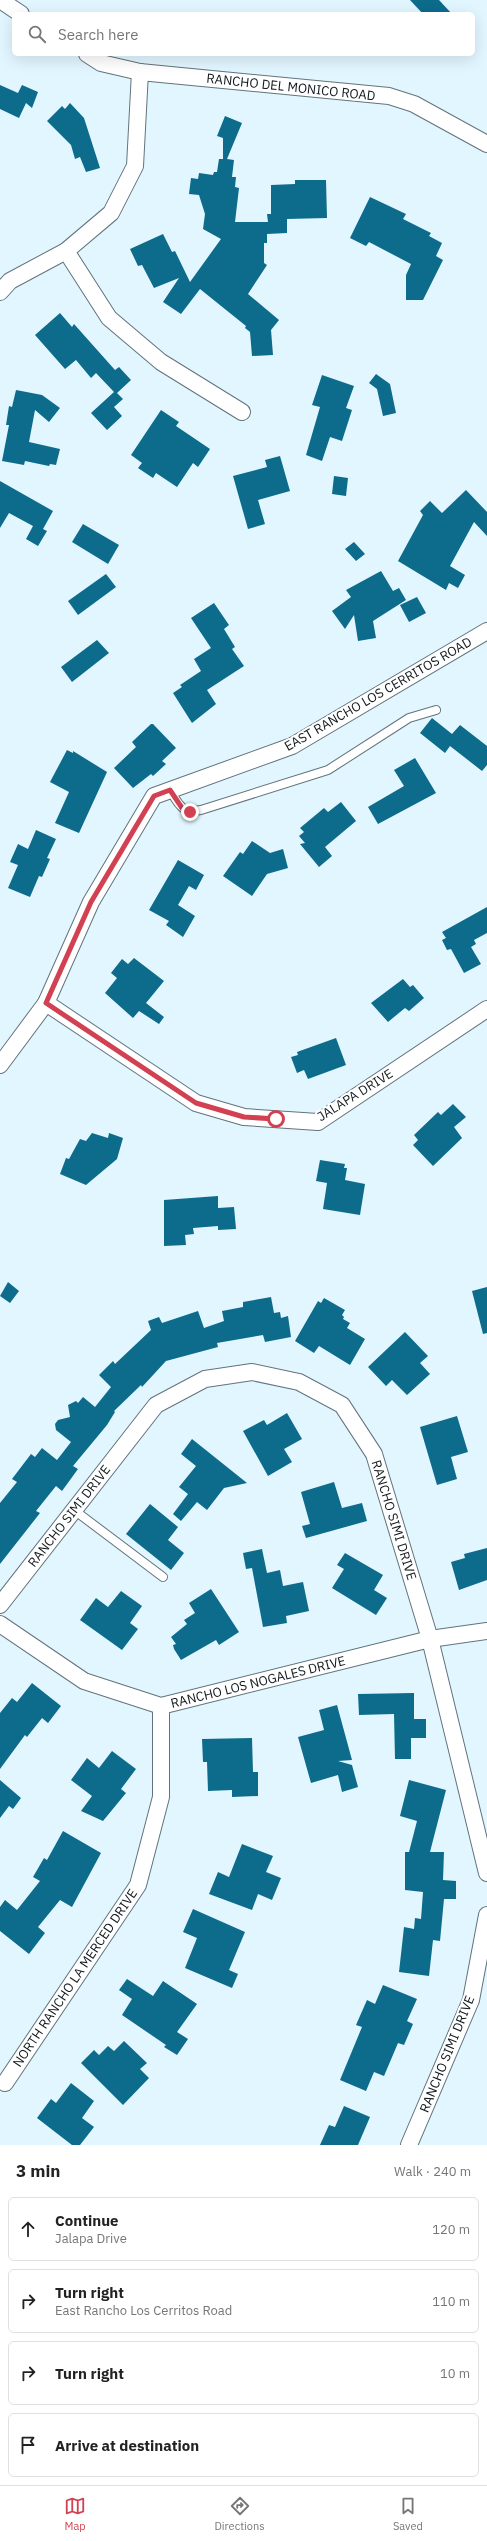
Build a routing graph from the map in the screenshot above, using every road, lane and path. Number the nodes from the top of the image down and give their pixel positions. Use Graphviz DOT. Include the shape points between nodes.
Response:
graph roads {
  1 [pos="0,0"];
  2 [pos="18,12"];
  3 [pos="90,56"];
  4 [pos="140,72"];
  5 [pos="487,144"];
  6 [pos="66,251"];
  7 [pos="0,292"];
  8 [pos="242,412"];
  9 [pos="487,631"];
  10 [pos="436,710"];
  11 [pos="170,790"];
  12 [pos="46,1003"];
  13 [pos="487,1009"];
  14 [pos="0,1065"];
  15 [pos="74,1510"];
  16 [pos="163,1577"];
  17 [pos="0,1605"];
  18 [pos="0,1624"];
  19 [pos="487,1631"];
  20 [pos="430,1639"];
  21 [pos="161,1706"];
  22 [pos="487,1873"];
  23 [pos="487,1915"];
  24 [pos="5,2083"];
  25 [pos="410,2145"];
  1 -- 2 [label="street"];
  3 -- 4 [label="street, RANCHO DEL MONICO ROAD" via="101,62"];
  4 -- 5 [label="street, RANCHO DEL MONICO ROAD" via="388,96 414,104"];
  4 -- 6 [label="street" via="135,166 111,213"];
  6 -- 7 [label="street" via="10,281"];
  6 -- 8 [label="street" via="109,318 161,362"];
  9 -- 11 [label="street, EAST RANCHO LOS CERRITOS ROAD" via="292,746"];
  10 -- 11 [label="lane" via="409,718 328,770 201,810 190,812 182,808"];
  11 -- 12 [label="street, EAST RANCHO LOS CERRITOS ROAD" via="154,796 91,902"];
  12 -- 13 [label="street, JALAPA DRIVE" via="196,1103 244,1117 318,1122"];
  12 -- 14 [label="street, EAST RANCHO LOS CERRITOS ROAD"];
  15 -- 16 [label="lane"];
  15 -- 17 [label="street, RANCHO SIMI DRIVE"];
  15 -- 20 [label="street, RANCHO SIMI DRIVE" via="156,1405 204,1380 252,1372 299,1382 342,1405 374,1454"];
  18 -- 21 [label="street, RANCHO LOS NOGALES DRIVE" via="84,1681"];
  19 -- 20 [label="street, RANCHO LOS NOGALES DRIVE"];
  20 -- 21 [label="street, RANCHO LOS NOGALES DRIVE"];
  20 -- 22 [label="street, RANCHO SIMI DRIVE"];
  21 -- 24 [label="street, NORTH RANCHO LA MERCED DRIVE" via="161,1797 138,1885"];
  23 -- 25 [label="street, RANCHO SIMI DRIVE" via="470,2000"];
}
